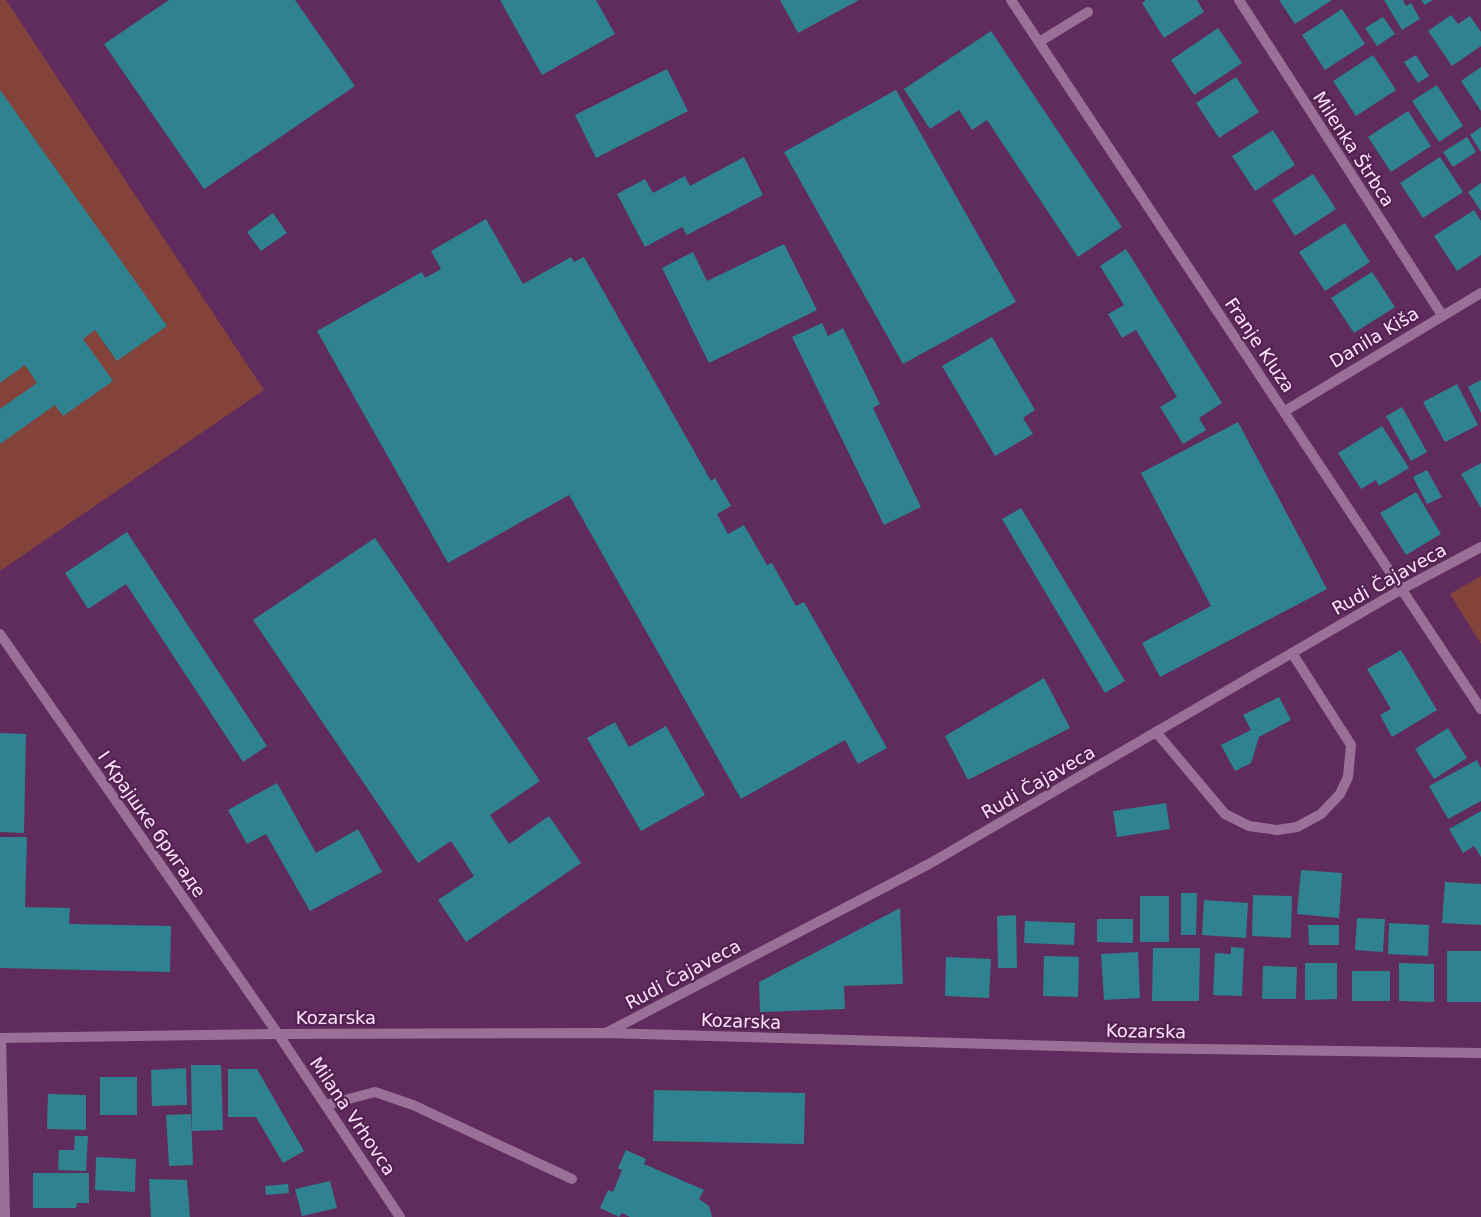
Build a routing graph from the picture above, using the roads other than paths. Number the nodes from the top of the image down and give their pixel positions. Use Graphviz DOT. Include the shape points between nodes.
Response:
graph roads {
  1 [pos="1010,0"];
  2 [pos="1239,0"];
  3 [pos="1088,12"];
  4 [pos="1039,42"];
  5 [pos="1481,293"];
  6 [pos="1442,315"];
  7 [pos="1284,410"];
  8 [pos="1481,547"];
  9 [pos="1402,589"];
  10 [pos="0,634"];
  11 [pos="1292,653"];
  12 [pos="1481,709"];
  13 [pos="1156,732"];
  14 [pos="606,1033"];
  15 [pos="278,1034"];
  16 [pos="1,1038"];
  17 [pos="1481,1053"];
  18 [pos="326,1105"];
  19 [pos="572,1179"];
  20 [pos="5,1217"];
  21 [pos="400,1217"];
  1 -- 4 [label="street, Franje Kluza"];
  2 -- 6 [label="street, Milenka Štrbca"];
  3 -- 4 [label="street"];
  4 -- 7 [label="street, Franje Kluza"];
  5 -- 6 [label="street, Danila Kiša"];
  6 -- 7 [label="street, Danila Kiša"];
  7 -- 9 [label="street, Franje Kluza"];
  8 -- 9 [label="street, Rudi Čajaveca"];
  9 -- 11 [label="street, Rudi Čajaveca"];
  9 -- 12 [label="street, Franje Kluza"];
  10 -- 15 [label="street, I Крајшке бригаде"];
  11 -- 13 [label="street, Rudi Čajaveca"];
  11 -- 13 [label="street" via="1351,745 1348,777 1340,794 1321,814 1297,827 1277,830 1249,826 1225,814"];
  13 -- 14 [label="street, Rudi Čajaveca" via="929,864"];
  14 -- 15 [label="street, Kozarska"];
  14 -- 17 [label="street, Kozarska" via="1130,1048"];
  15 -- 16 [label="street, Kozarska"];
  15 -- 18 [label="street, Milana Vrhovca"];
  16 -- 20 [label="street"];
  18 -- 19 [label="street" via="375,1092 413,1105"];
  18 -- 21 [label="street, Milana Vrhovca"];
}
